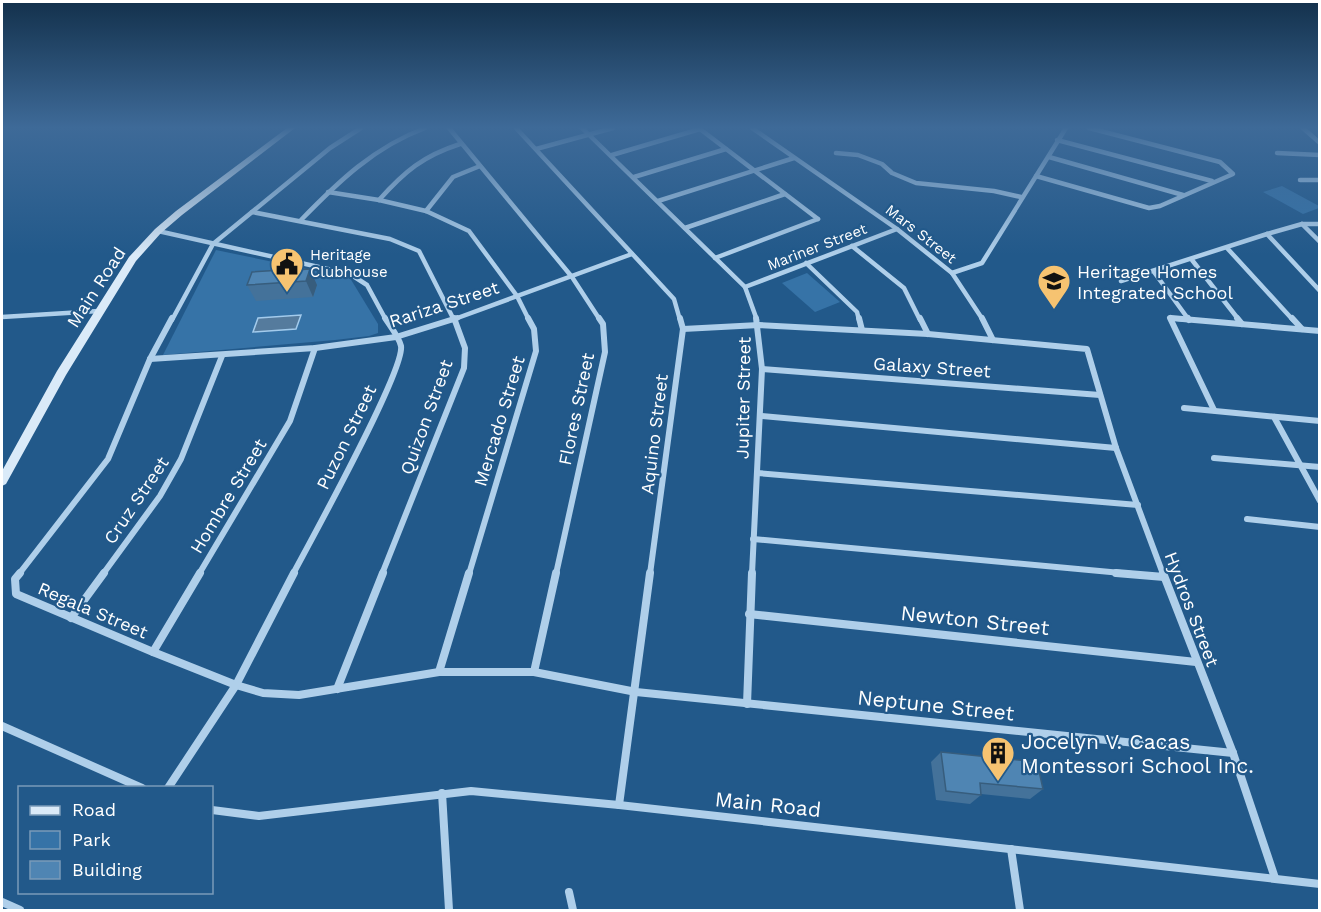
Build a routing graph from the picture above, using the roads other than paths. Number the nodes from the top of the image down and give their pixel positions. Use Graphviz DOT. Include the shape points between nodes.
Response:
graph roads {
  1 [pos="236,171"];
  2 [pos="303,171"];
  3 [pos="352,171"];
  4 [pos="407,171"];
  5 [pos="469,171"];
  6 [pos="484,171"];
  7 [pos="556,171"];
  8 [pos="628,171"];
  9 [pos="655,171"];
  10 [pos="755,171"];
  11 [pos="812,171"];
  12 [pos="889,171"];
  13 [pos="1040,171"];
  14 [pos="1097,171"];
  15 [pos="1173,171"];
  16 [pos="1231,171"];
  17 [pos="1036,176"];
  18 [pos="634,177"];
  19 [pos="1300,180"];
  20 [pos="1320,180"];
  21 [pos="1212,181"];
  22 [pos="328,192"];
  23 [pos="785,194"];
  24 [pos="1183,195"];
  25 [pos="1021,197"];
  26 [pos="379,200"];
  27 [pos="658,201"];
  28 [pos="426,211"];
  29 [pos="252,212"];
  30 [pos="301,220"];
  31 [pos="1302,224"];
  32 [pos="1320,224"];
  33 [pos="685,228"];
  34 [pos="897,229"];
  35 [pos="158,231"];
  36 [pos="1267,234"];
  37 [pos="1320,242"];
  38 [pos="213,244"];
  39 [pos="852,246"];
  40 [pos="1227,248"];
  41 [pos="633,254"];
  42 [pos="715,258"];
  43 [pos="1192,260"];
  44 [pos="806,263"];
  45 [pos="1154,272"];
  46 [pos="952,273"];
  47 [pos="572,277"];
  48 [pos="1122,281"];
  49 [pos="745,287"];
  50 [pos="1320,291"];
  51 [pos="517,296"];
  52 [pos="99,311"];
  53 [pos="2,317"];
  54 [pos="454,319"];
  55 [pos="1189,320"];
  56 [pos="1242,324"];
  57 [pos="759,325"];
  58 [pos="683,329"];
  59 [pos="1302,329"];
  60 [pos="862,330"];
  61 [pos="1319,332"];
  62 [pos="928,334"];
  63 [pos="396,337"];
  64 [pos="993,340"];
  65 [pos="315,348"];
  66 [pos="222,356"];
  67 [pos="150,359"];
  68 [pos="762,369"];
  69 [pos="1100,395"];
  70 [pos="1184,408"];
  71 [pos="1214,410"];
  72 [pos="761,417"];
  73 [pos="1274,417"];
  74 [pos="1320,421"];
  75 [pos="1116,448"];
  76 [pos="1214,458"];
  77 [pos="1301,465"];
  78 [pos="1320,467"];
  79 [pos="757,473"];
  80 [pos="2,481"];
  81 [pos="1320,501"];
  82 [pos="1138,505"];
  83 [pos="1247,519"];
  84 [pos="1320,527"];
  85 [pos="753,539"];
  86 [pos="1164,577"];
  87 [pos="749,614"];
  88 [pos="71,618"];
  89 [pos="153,652"];
  90 [pos="1196,662"];
  91 [pos="439,672"];
  92 [pos="534,672"];
  93 [pos="236,685"];
  94 [pos="337,689"];
  95 [pos="636,692"];
  96 [pos="747,704"];
  97 [pos="2,726"];
  98 [pos="1233,753"];
  99 [pos="137,786"];
  100 [pos="169,786"];
  101 [pos="442,793"];
  102 [pos="619,805"];
  103 [pos="213,810"];
  104 [pos="1011,849"];
  105 [pos="1275,878"];
  106 [pos="1320,884"];
  107 [pos="569,892"];
  108 [pos="2,902"];
  109 [pos="20,910"];
  110 [pos="449,910"];
  111 [pos="573,910"];
  112 [pos="1020,910"];
  1 -- 35 [label="main road, Main Road"];
  2 -- 29 [label="street, Regala Street"];
  3 -- 22 [label="street"];
  4 -- 26 [label="street"];
  5 -- 28 [label="street" via="453,177"];
  6 -- 47 [label="street, Flores Street"];
  7 -- 41 [label="street, Aquino Street"];
  8 -- 18 [label="street, Jupiter Street"];
  9 -- 18 [label="street"];
  10 -- 23 [label="street"];
  10 -- 27 [label="street"];
  11 -- 34 [label="street, Mars Street"];
  12 -- 25 [label="street" via="916,183"];
  13 -- 17 [label="street"];
  14 -- 24 [label="street"];
  15 -- 21 [label="street"];
  16 -- 21 [label="street" via="1233,174"];
  17 -- 24 [label="street" via="1149,208"];
  17 -- 25 [label="street"];
  18 -- 27 [label="street, Jupiter Street"];
  19 -- 20 [label="street"];
  21 -- 24 [label="street"];
  22 -- 26 [label="street, Mercado Street"];
  22 -- 30 [label="street"];
  23 -- 33 [label="street"];
  23 -- 42 [label="street" via="818,219"];
  25 -- 46 [label="street" via="982,263"];
  26 -- 28 [label="street, Mercado Street"];
  27 -- 33 [label="street, Jupiter Street"];
  28 -- 51 [label="street, Mercado Street" via="468,231"];
  29 -- 30 [label="street, Quizon Street"];
  29 -- 38 [label="street, Regala Street"];
  30 -- 54 [label="street, Quizon Street" via="390,239 419,251"];
  31 -- 32 [label="street"];
  31 -- 36 [label="street"];
  31 -- 37 [label="street"];
  33 -- 42 [label="street, Jupiter Street"];
  34 -- 39 [label="street, Mariner Street"];
  34 -- 46 [label="street, Mars Street"];
  35 -- 38 [label="street, Puzon Street"];
  35 -- 52 [label="main road, Main Road" via="132,259"];
  36 -- 40 [label="street"];
  36 -- 50 [label="street"];
  38 -- 63 [label="street, Puzon Street" via="350,274 367,285"];
  38 -- 67 [label="street, Regala Street"];
  39 -- 44 [label="street, Mariner Street"];
  39 -- 62 [label="street" via="904,288"];
  40 -- 43 [label="street"];
  40 -- 59 [label="street"];
  41 -- 47 [label="street, Rariza Street"];
  41 -- 58 [label="street, Aquino Street" via="674,299"];
  42 -- 49 [label="street, Jupiter Street"];
  43 -- 45 [label="street"];
  43 -- 56 [label="street"];
  44 -- 49 [label="street, Mariner Street"];
  44 -- 60 [label="street" via="857,312"];
  45 -- 48 [label="street"];
  45 -- 55 [label="street"];
  46 -- 64 [label="street, Mars Street" via="977,308"];
  47 -- 51 [label="street, Rariza Street"];
  47 -- 92 [label="street, Flores Street" via="603,324 605,352"];
  49 -- 57 [label="street, Jupiter Street"];
  51 -- 54 [label="street, Rariza Street"];
  51 -- 91 [label="street, Mercado Street" via="534,329 536,351"];
  52 -- 53 [label="street"];
  52 -- 80 [label="main road, Main Road"];
  54 -- 63 [label="street, Rariza Street"];
  54 -- 94 [label="street, Quizon Street" via="465,348 464,368"];
  55 -- 56 [label="street"];
  55 -- 71 [label="street" via="1170,318"];
  56 -- 59 [label="street"];
  57 -- 58 [label="street"];
  57 -- 60 [label="street"];
  57 -- 68 [label="street, Jupiter Street"];
  58 -- 95 [label="street, Aquino Street"];
  59 -- 61 [label="street"];
  60 -- 62 [label="street"];
  62 -- 64 [label="street"];
  63 -- 65 [label="street, Rariza Street"];
  63 -- 93 [label="street, Puzon Street" via="400,347 398,363 371,424"];
  64 -- 69 [label="street, Hydros Street" via="1087,349"];
  65 -- 66 [label="street, Rariza Street"];
  65 -- 89 [label="street, Hombre Street" via="290,421"];
  66 -- 67 [label="street, Rariza Street"];
  66 -- 88 [label="street, Cruz Street" via="181,459 160,496"];
  67 -- 88 [label="street, Regala Street" via="108,459 15,579 16,594"];
  68 -- 69 [label="street, Galaxy Street"];
  68 -- 72 [label="street, Jupiter Street"];
  69 -- 75 [label="street, Hydros Street"];
  70 -- 71 [label="street"];
  71 -- 73 [label="street"];
  72 -- 75 [label="street"];
  72 -- 79 [label="street, Jupiter Street"];
  73 -- 74 [label="street"];
  73 -- 77 [label="street"];
  75 -- 82 [label="street, Hydros Street"];
  76 -- 77 [label="street"];
  77 -- 78 [label="street"];
  77 -- 81 [label="street"];
  79 -- 82 [label="street"];
  79 -- 85 [label="street, Jupiter Street"];
  82 -- 86 [label="street, Hydros Street"];
  83 -- 84 [label="street"];
  85 -- 86 [label="street"];
  85 -- 87 [label="street, Jupiter Street"];
  86 -- 90 [label="street, Hydros Street"];
  87 -- 90 [label="street, Newton Street"];
  87 -- 96 [label="street, Jupiter Street"];
  88 -- 89 [label="street, Regala Street"];
  89 -- 93 [label="street, Regala Street"];
  90 -- 98 [label="street, Hydros Street"];
  91 -- 92 [label="street, Regala Street"];
  91 -- 94 [label="street, Regala Street"];
  92 -- 95 [label="street, Regala Street"];
  93 -- 94 [label="street, Regala Street" via="263,693 299,695"];
  93 -- 100 [label="street, Puzon Street"];
  95 -- 96 [label="street, Neptune Street"];
  95 -- 102 [label="street, Aquino Street"];
  96 -- 98 [label="street, Neptune Street"];
  97 -- 99 [label="street"];
  98 -- 105 [label="street, Hydros Street"];
  101 -- 102 [label="street, Main Road" via="471,791"];
  101 -- 103 [label="street, Main Road" via="259,816"];
  101 -- 110 [label="street"];
  102 -- 104 [label="street, Main Road"];
  104 -- 105 [label="street, Main Road"];
  104 -- 112 [label="street"];
  105 -- 106 [label="street, Main Road"];
  107 -- 111 [label="street"];
  108 -- 109 [label="street"];
}
